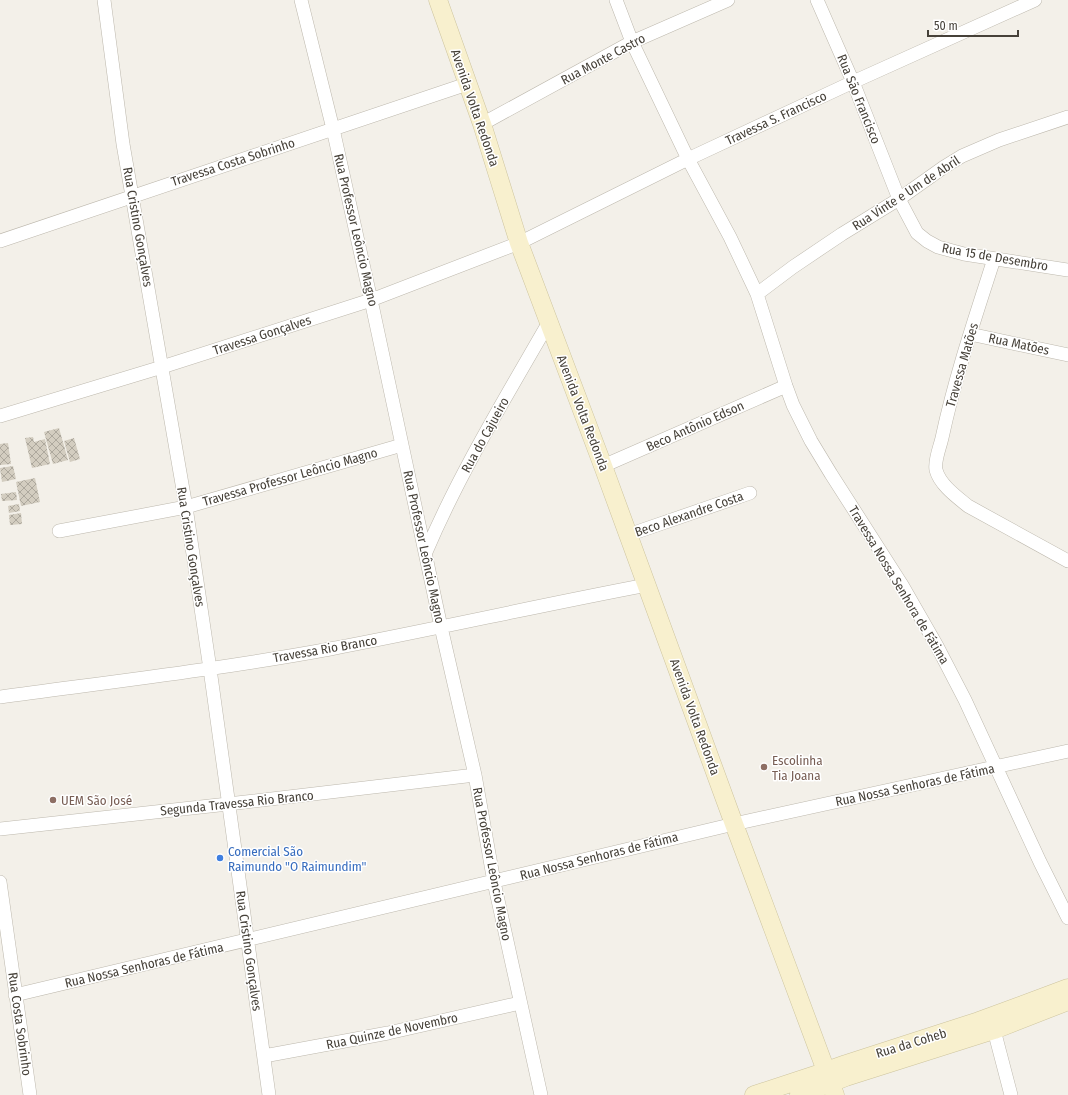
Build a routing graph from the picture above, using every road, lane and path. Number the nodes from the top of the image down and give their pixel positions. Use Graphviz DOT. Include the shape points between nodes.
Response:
graph roads {
  1 [pos="104,0"];
  2 [pos="301,0"];
  3 [pos="438,0"];
  4 [pos="616,0"];
  5 [pos="728,0"];
  6 [pos="817,0"];
  7 [pos="1035,0"];
  8 [pos="632,42"];
  9 [pos="853,82"];
  10 [pos="467,84"];
  11 [pos="1068,117"];
  12 [pos="482,124"];
  13 [pos="333,129"];
  14 [pos="688,159"];
  15 [pos="133,196"];
  16 [pos="899,199"];
  17 [pos="0,241"];
  18 [pos="519,243"];
  19 [pos="994,259"];
  20 [pos="1068,270"];
  21 [pos="757,294"];
  22 [pos="371,300"];
  23 [pos="549,322"];
  24 [pos="970,334"];
  25 [pos="1068,355"];
  26 [pos="162,367"];
  27 [pos="786,386"];
  28 [pos="0,416"];
  29 [pos="402,445"];
  30 [pos="603,466"];
  31 [pos="750,493"];
  32 [pos="186,507"];
  33 [pos="59,532"];
  34 [pos="628,535"];
  35 [pos="426,552"];
  36 [pos="1068,561"];
  37 [pos="647,585"];
  38 [pos="441,627"];
  39 [pos="210,670"];
  40 [pos="0,697"];
  41 [pos="1068,751"];
  42 [pos="996,767"];
  43 [pos="475,775"];
  44 [pos="228,804"];
  45 [pos="734,824"];
  46 [pos="0,829"];
  47 [pos="0,882"];
  48 [pos="494,882"];
  49 [pos="1068,918"];
  50 [pos="248,941"];
  51 [pos="1068,988"];
  52 [pos="15,995"];
  53 [pos="1068,1001"];
  54 [pos="520,1003"];
  55 [pos="994,1030"];
  56 [pos="264,1056"];
  57 [pos="826,1084"];
  58 [pos="30,1095"];
  59 [pos="269,1095"];
  60 [pos="541,1095"];
  61 [pos="754,1095"];
  62 [pos="799,1095"];
  63 [pos="1011,1095"];
  1 -- 15 [label="street, Rua Cristino Gonçalves"];
  2 -- 13 [label="street, Rua Professor Leôncio Magno"];
  3 -- 10 [label="street, Avenida Volta Redonda"];
  4 -- 8 [label="street, Travessa Nossa Senhora de Fátima"];
  5 -- 8 [label="street, Rua Monte Castro"];
  6 -- 9 [label="street, Rua São Francisco"];
  7 -- 9 [label="street, Travessa S. Francisco"];
  8 -- 12 [label="street, Rua Monte Castro"];
  8 -- 14 [label="street, Travessa Nossa Senhora de Fátima"];
  9 -- 14 [label="street, Travessa S. Francisco"];
  9 -- 16 [label="street, Rua São Francisco"];
  10 -- 12 [label="street, Avenida Volta Redonda"];
  10 -- 13 [label="street, Travessa Costa Sobrinho"];
  11 -- 16 [label="street, Rua Vinte e Um de Abril" via="999,140 962,156"];
  12 -- 18 [label="street, Avenida Volta Redonda"];
  13 -- 15 [label="street, Travessa Costa Sobrinho"];
  13 -- 22 [label="street, Rua Professor Leôncio Magno"];
  14 -- 18 [label="street, Travessa S. Francisco"];
  14 -- 21 [label="street, Travessa Nossa Senhora de Fátima" via="730,236"];
  15 -- 17 [label="street, Travessa Costa Sobrinho"];
  15 -- 26 [label="street, Rua Cristino Gonçalves"];
  16 -- 19 [label="street, Rua 15 de Desembro" via="917,232 927,241 938,247 964,254"];
  16 -- 21 [label="street, Rua Vinte e Um de Abril" via="830,242"];
  18 -- 22 [label="street, Travessa Gonçalves"];
  18 -- 23 [label="street, Avenida Volta Redonda"];
  19 -- 20 [label="street, Rua 15 de Desembro"];
  19 -- 24 [label="street, Travessa Matões"];
  21 -- 27 [label="street, Travessa Nossa Senhora de Fátima"];
  22 -- 26 [label="street, Travessa Gonçalves"];
  22 -- 29 [label="street, Rua Professor Leôncio Magno"];
  23 -- 30 [label="street, Avenida Volta Redonda"];
  23 -- 35 [label="street, Rua do Cajueiro" via="477,448"];
  24 -- 25 [label="street, Rua Matões"];
  24 -- 36 [label="street, Travessa Matões" via="953,389 937,460 937,472 955,496 968,506"];
  26 -- 28 [label="street, Travessa Gonçalves"];
  26 -- 32 [label="street, Rua Cristino Gonçalves"];
  27 -- 30 [label="street, Beco Antônio Edson"];
  27 -- 42 [label="street, Travessa Nossa Senhora de Fátima" via="819,454 902,585 937,646"];
  29 -- 32 [label="street, Travessa Professor Leôncio Magno"];
  29 -- 35 [label="street, Rua Professor Leôncio Magno"];
  30 -- 34 [label="street, Avenida Volta Redonda"];
  31 -- 34 [label="street, Beco Alexandre Costa"];
  32 -- 33 [label="street, Travessa Professor Leôncio Magno"];
  32 -- 39 [label="street, Rua Cristino Gonçalves"];
  34 -- 37 [label="street, Avenida Volta Redonda"];
  35 -- 38 [label="street, Rua Professor Leôncio Magno"];
  37 -- 38 [label="street, Travessa Rio Branco"];
  37 -- 45 [label="street, Avenida Volta Redonda"];
  38 -- 39 [label="street, Travessa Rio Branco"];
  38 -- 43 [label="street, Rua Professor Leôncio Magno"];
  39 -- 40 [label="street, Travessa Rio Branco"];
  39 -- 44 [label="street, Rua Cristino Gonçalves"];
  41 -- 42 [label="street, Rua Nossa Senhoras de Fátima"];
  42 -- 45 [label="street, Rua Nossa Senhoras de Fátima"];
  42 -- 49 [label="street, Travessa Nossa Senhora de Fátima"];
  43 -- 44 [label="street, Segunda Travessa Rio Branco"];
  43 -- 48 [label="street, Rua Professor Leôncio Magno"];
  44 -- 46 [label="street, Segunda Travessa Rio Branco"];
  44 -- 50 [label="street, Rua Cristino Gonçalves"];
  45 -- 48 [label="street, Rua Nossa Senhoras de Fátima"];
  45 -- 57 [label="street, Avenida Volta Redonda"];
  47 -- 52 [label="street, Rua Costa Sobrinho"];
  48 -- 50 [label="street, Rua Nossa Senhoras de Fátima"];
  48 -- 54 [label="street, Rua Professor Leôncio Magno"];
  50 -- 52 [label="street, Rua Nossa Senhoras de Fátima"];
  50 -- 56 [label="street, Rua Cristino Gonçalves"];
  51 -- 57 [label="street, Rua da Coheb" via="979,1022 846,1064"];
  52 -- 58 [label="street, Rua Costa Sobrinho"];
  53 -- 55 [label="street, Rua da Coheb"];
  54 -- 56 [label="street, Rua Quinze de Novembro" via="388,1033"];
  54 -- 60 [label="street, Rua Professor Leôncio Magno"];
  55 -- 57 [label="street, Rua da Coheb"];
  55 -- 63 [label="street"];
  56 -- 59 [label="street, Rua Cristino Gonçalves"];
  57 -- 61 [label="street, Rua da Coheb"];
  57 -- 62 [label="street, Rua da Coheb"];
}
